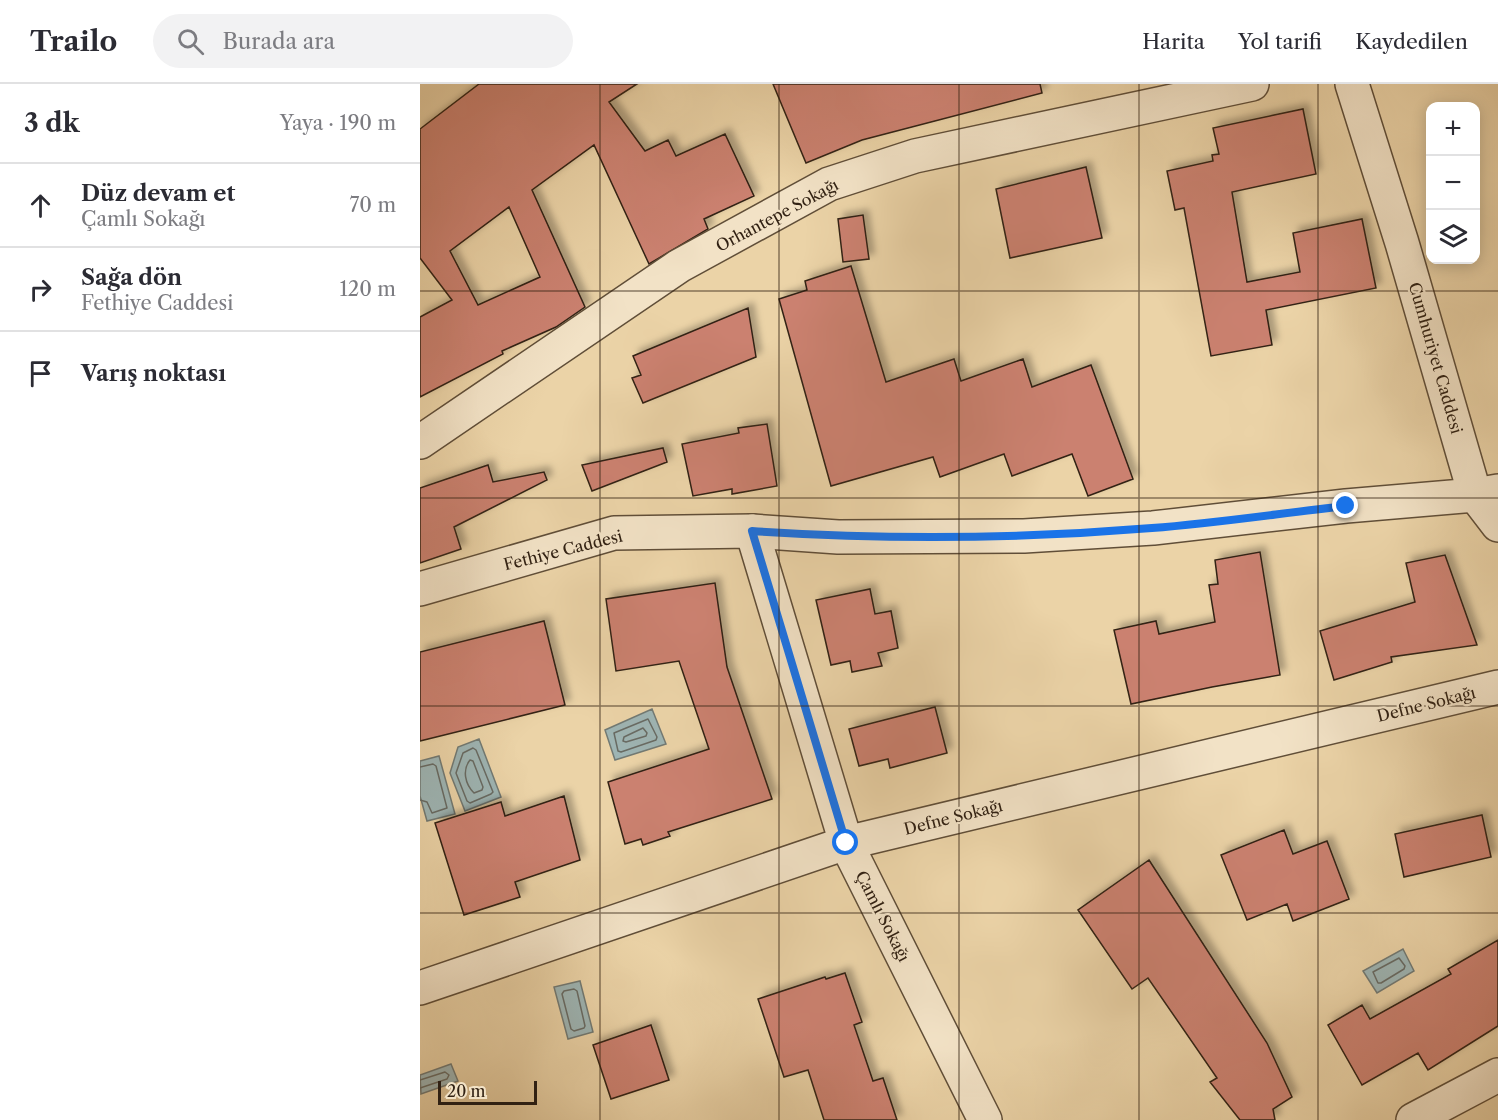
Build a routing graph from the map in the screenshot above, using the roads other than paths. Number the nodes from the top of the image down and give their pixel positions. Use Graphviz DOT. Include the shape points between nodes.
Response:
graph roads {
  1 [pos="1252,84"];
  2 [pos="1352,84"];
  3 [pos="420,442"];
  4 [pos="1487,493"];
  5 [pos="1498,525"];
  6 [pos="752,531"];
  7 [pos="420,589"];
  8 [pos="1498,687"];
  9 [pos="846,843"];
  10 [pos="420,988"];
  11 [pos="1498,1075"];
  12 [pos="985,1120"];
  13 [pos="1413,1120"];
  1 -- 3 [label="street, Orhantepe Sokağı" via="915,156 829,184 680,267"];
  2 -- 4 [label="street, Cumhuriyet Caddesi"];
  4 -- 5 [label="street"];
  4 -- 6 [label="street, Fethiye Caddesi" via="1153,528 1024,536 838,537"];
  6 -- 7 [label="street, Fethiye Caddesi" via="614,533"];
  6 -- 9 [label="street, Çamlı Sokağı"];
  8 -- 9 [label="street, Defne Sokağı"];
  9 -- 10 [label="street, Defne Sokağı"];
  9 -- 12 [label="street, Çamlı Sokağı"];
  11 -- 13 [label="street"];
}
